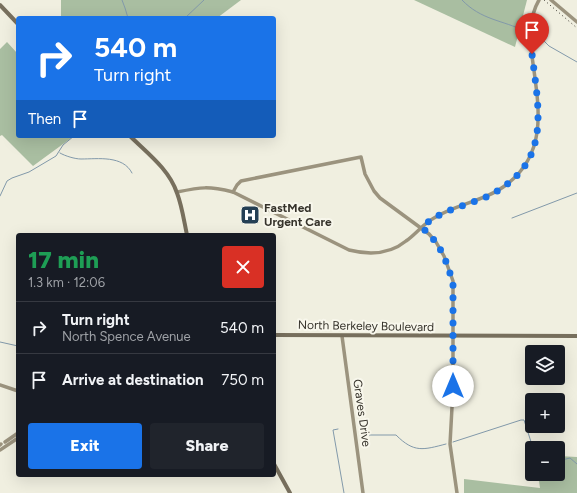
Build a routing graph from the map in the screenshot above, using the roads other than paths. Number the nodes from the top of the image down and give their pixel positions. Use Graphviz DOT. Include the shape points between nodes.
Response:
graph roads {
  1 [pos="539,0"];
  2 [pos="551,0"];
  3 [pos="0,5"];
  4 [pos="16,22"];
  5 [pos="577,22"];
  6 [pos="132,138"];
  7 [pos="177,192"];
  8 [pos="233,192"];
  9 [pos="422,227"];
  10 [pos="187,233"];
  11 [pos="276,335"];
  12 [pos="342,336"];
  13 [pos="577,336"];
  14 [pos="453,337"];
  15 [pos="0,385"];
  16 [pos="16,390"];
  17 [pos="16,434"];
  18 [pos="16,439"];
  19 [pos="5,442"];
  20 [pos="0,450"];
  21 [pos="276,468"];
  22 [pos="290,493"];
  23 [pos="363,493"];
  24 [pos="457,493"];
  1 -- 9 [label="street" via="532,14 530,40 539,108 538,131 533,152 521,170 506,185 487,196 434,218"];
  2 -- 5 [label="street"];
  3 -- 4 [label="main road"];
  6 -- 7 [label="main road" via="164,169"];
  7 -- 8 [label="street" via="200,187 214,187"];
  7 -- 10 [label="main road"];
  8 -- 9 [label="street" via="349,250 362,254 388,251 406,241"];
  8 -- 9 [label="street" via="241,181 361,157 365,174 380,198"];
  9 -- 14 [label="street" via="436,242 444,256 453,282"];
  11 -- 12 [label="main road, North Berkeley Boulevard"];
  12 -- 14 [label="main road, North Berkeley Boulevard"];
  12 -- 23 [label="street, Graves Drive"];
  13 -- 14 [label="main road, North Berkeley Boulevard"];
  14 -- 24 [label="street" via="450,444"];
  15 -- 16 [label="street"];
  17 -- 19 [label="street"];
  18 -- 20 [label="street"];
  21 -- 22 [label="main road"];
}
